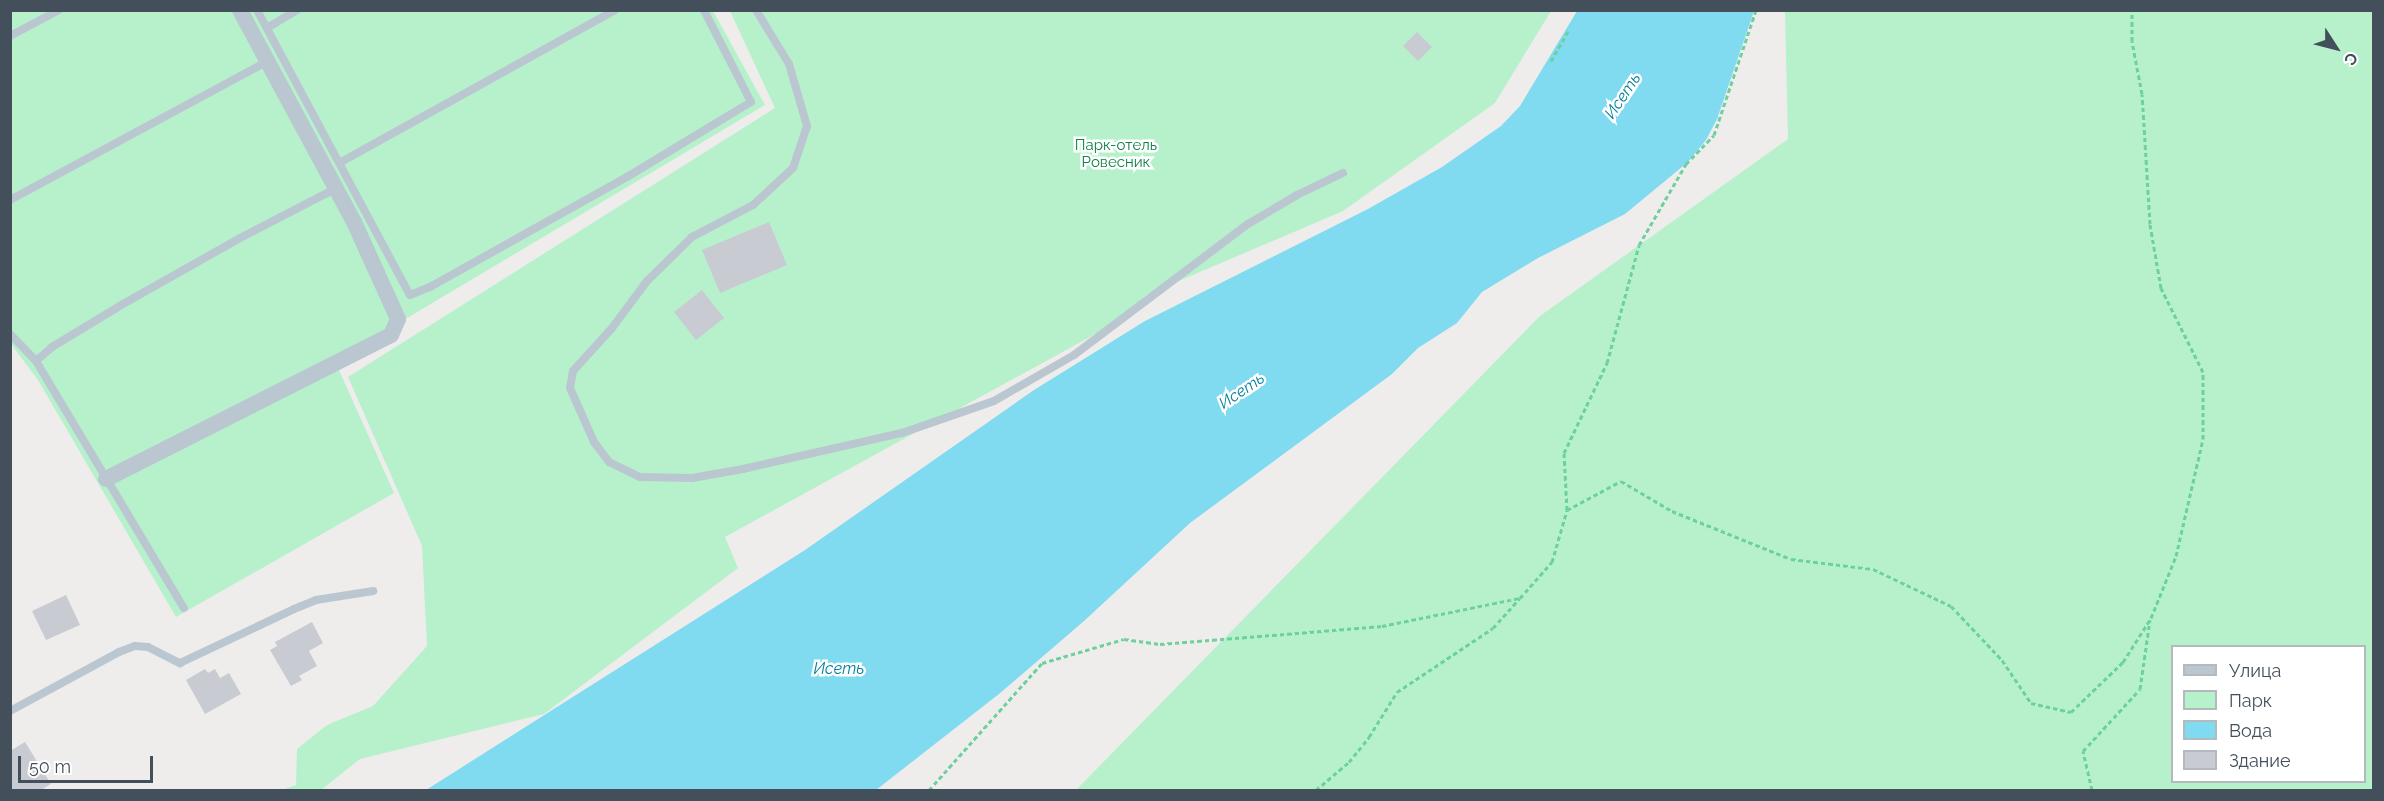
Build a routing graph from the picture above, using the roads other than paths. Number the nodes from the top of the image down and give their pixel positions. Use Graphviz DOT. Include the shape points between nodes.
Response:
graph roads {
  1 [pos="59,10"];
  2 [pos="240,10"];
  3 [pos="257,10"];
  4 [pos="297,10"];
  5 [pos="615,10"];
  6 [pos="704,10"];
  7 [pos="756,10"];
  8 [pos="267,28"];
  9 [pos="10,36"];
  10 [pos="266,62"];
  11 [pos="340,162"];
  12 [pos="1342,173"];
  13 [pos="335,189"];
  14 [pos="10,200"];
  15 [pos="10,334"];
  16 [pos="36,361"];
  17 [pos="106,479"];
  18 [pos="373,591"];
  19 [pos="183,608"];
  20 [pos="10,711"];
  1 -- 9 [label="lane"];
  2 -- 10 [label="street"];
  3 -- 8 [label="lane"];
  4 -- 8 [label="lane"];
  5 -- 11 [label="lane"];
  6 -- 11 [label="lane" via="751,102 627,177 415,295 410,295"];
  7 -- 12 [label="lane" via="789,64 807,126 793,168 753,204 692,237 647,281 573,371 570,388 594,442 609,462 640,477 692,478 743,469 902,433 994,401 1074,355 1248,224"];
  8 -- 11 [label="lane"];
  10 -- 13 [label="street"];
  10 -- 14 [label="lane"];
  13 -- 16 [label="lane" via="123,304"];
  13 -- 17 [label="street" via="398,320 391,335"];
  15 -- 16 [label="lane"];
  16 -- 17 [label="lane"];
  17 -- 19 [label="lane"];
  18 -- 20 [label="lane" via="305,604 180,663 148,647 135,646"];
}
